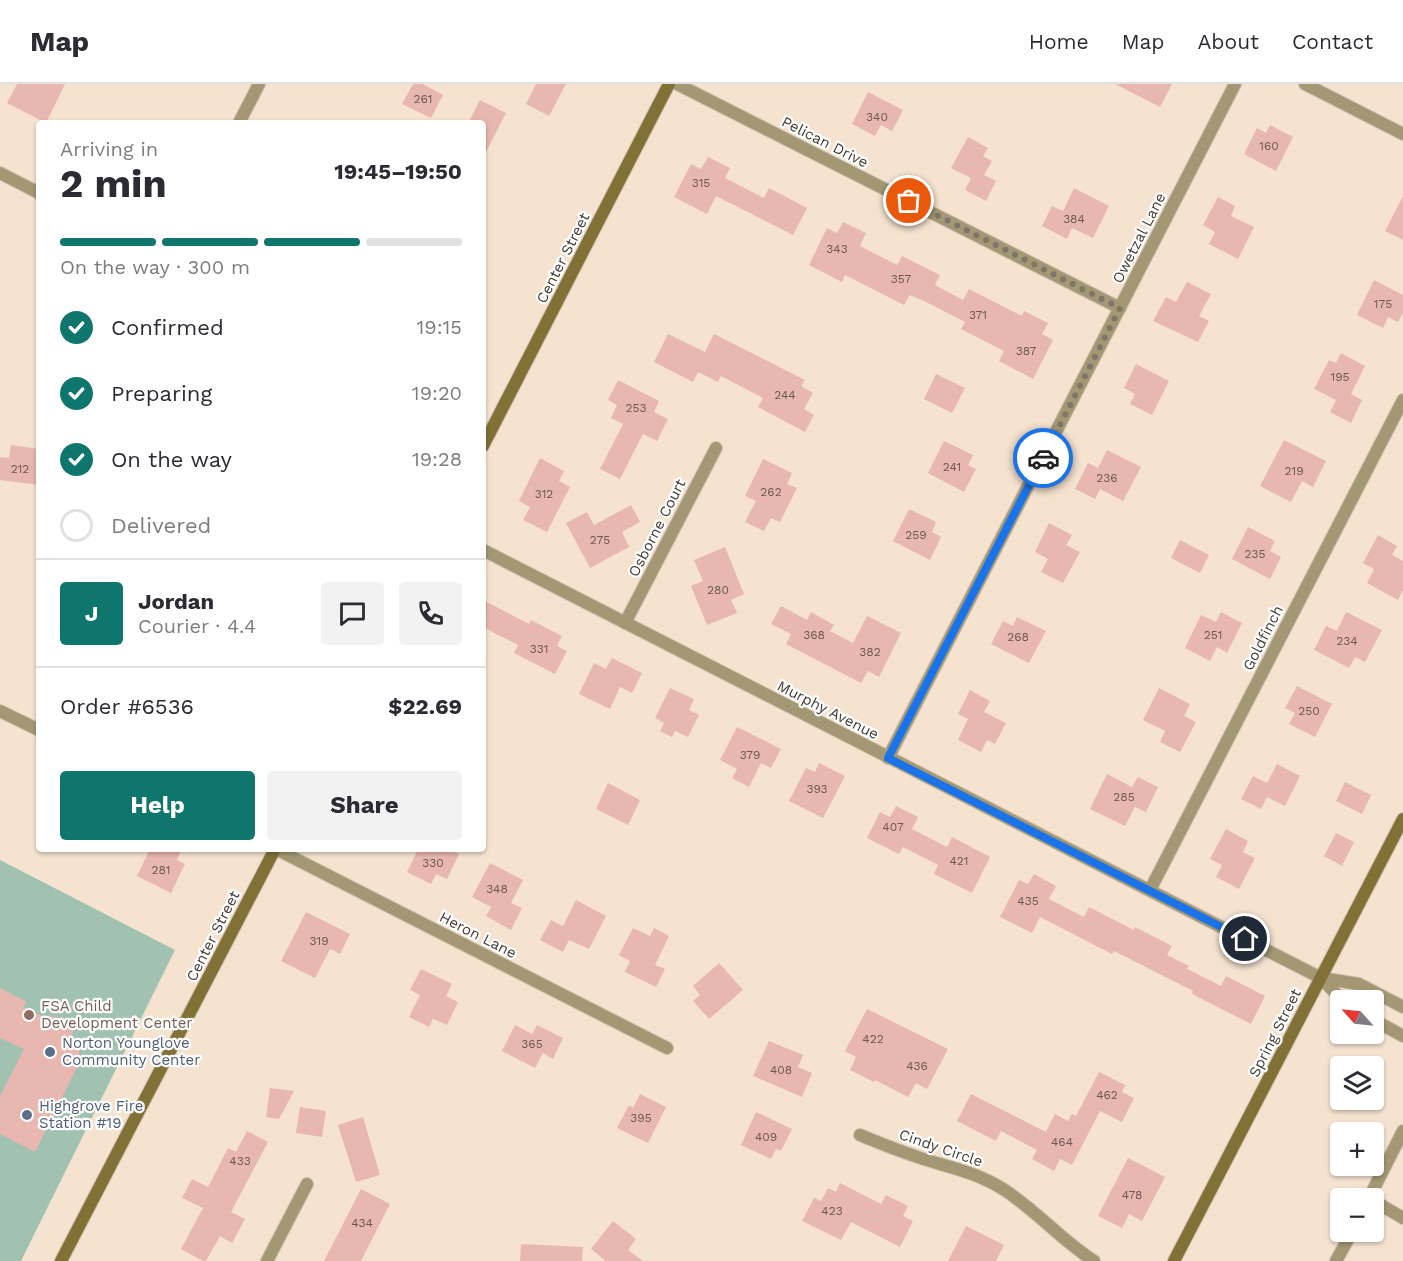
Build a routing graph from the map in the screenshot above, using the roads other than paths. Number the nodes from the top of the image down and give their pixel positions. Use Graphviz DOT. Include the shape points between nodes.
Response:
graph roads {
  1 [pos="259,84"];
  2 [pos="669,84"];
  3 [pos="677,84"];
  4 [pos="1235,84"];
  5 [pos="1305,84"];
  6 [pos="241,120"];
  7 [pos="1403,134"];
  8 [pos="0,173"];
  9 [pos="36,191"];
  10 [pos="1120,308"];
  11 [pos="1403,400"];
  12 [pos="486,440"];
  13 [pos="716,448"];
  14 [pos="486,552"];
  15 [pos="625,623"];
  16 [pos="0,711"];
  17 [pos="36,729"];
  18 [pos="888,758"];
  19 [pos="1403,819"];
  20 [pos="273,852"];
  21 [pos="281,852"];
  22 [pos="1150,890"];
  23 [pos="1321,978"];
  24 [pos="1332,990"];
  25 [pos="1403,1007"];
  26 [pos="1384,1026"];
  27 [pos="1403,1036"];
  28 [pos="667,1048"];
  29 [pos="1403,1131"];
  30 [pos="860,1135"];
  31 [pos="307,1184"];
  32 [pos="1374,1188"];
  33 [pos="1384,1207"];
  34 [pos="1403,1218"];
  35 [pos="1346,1242"];
  36 [pos="61,1261"];
  37 [pos="267,1261"];
  38 [pos="1094,1261"];
  39 [pos="1174,1261"];
  40 [pos="1336,1261"];
  1 -- 6 [label="street"];
  2 -- 12 [label="main road, Center Street"];
  3 -- 10 [label="street, Pelican Drive"];
  4 -- 10 [label="street, Owetzal Lane"];
  5 -- 7 [label="street"];
  8 -- 9 [label="street"];
  10 -- 18 [label="street, Owetzal Lane"];
  11 -- 22 [label="street, Goldfinch"];
  13 -- 15 [label="street, Osborne Court"];
  14 -- 15 [label="street, Murphy Avenue"];
  15 -- 18 [label="street, Murphy Avenue"];
  16 -- 17 [label="street"];
  18 -- 22 [label="street, Murphy Avenue"];
  19 -- 23 [label="main road, Spring Street"];
  20 -- 36 [label="main road, Center Street"];
  21 -- 28 [label="street, Heron Lane"];
  22 -- 23 [label="street, Murphy Avenue"];
  23 -- 24 [label="street"];
  23 -- 25 [label="street" via="1359,984"];
  23 -- 39 [label="main road, Spring Street"];
  26 -- 27 [label="street"];
  29 -- 32 [label="street"];
  30 -- 38 [label="street, Cindy Circle" via="980,1176 1030,1208"];
  31 -- 37 [label="street"];
  33 -- 34 [label="street"];
  35 -- 40 [label="street"];
}
